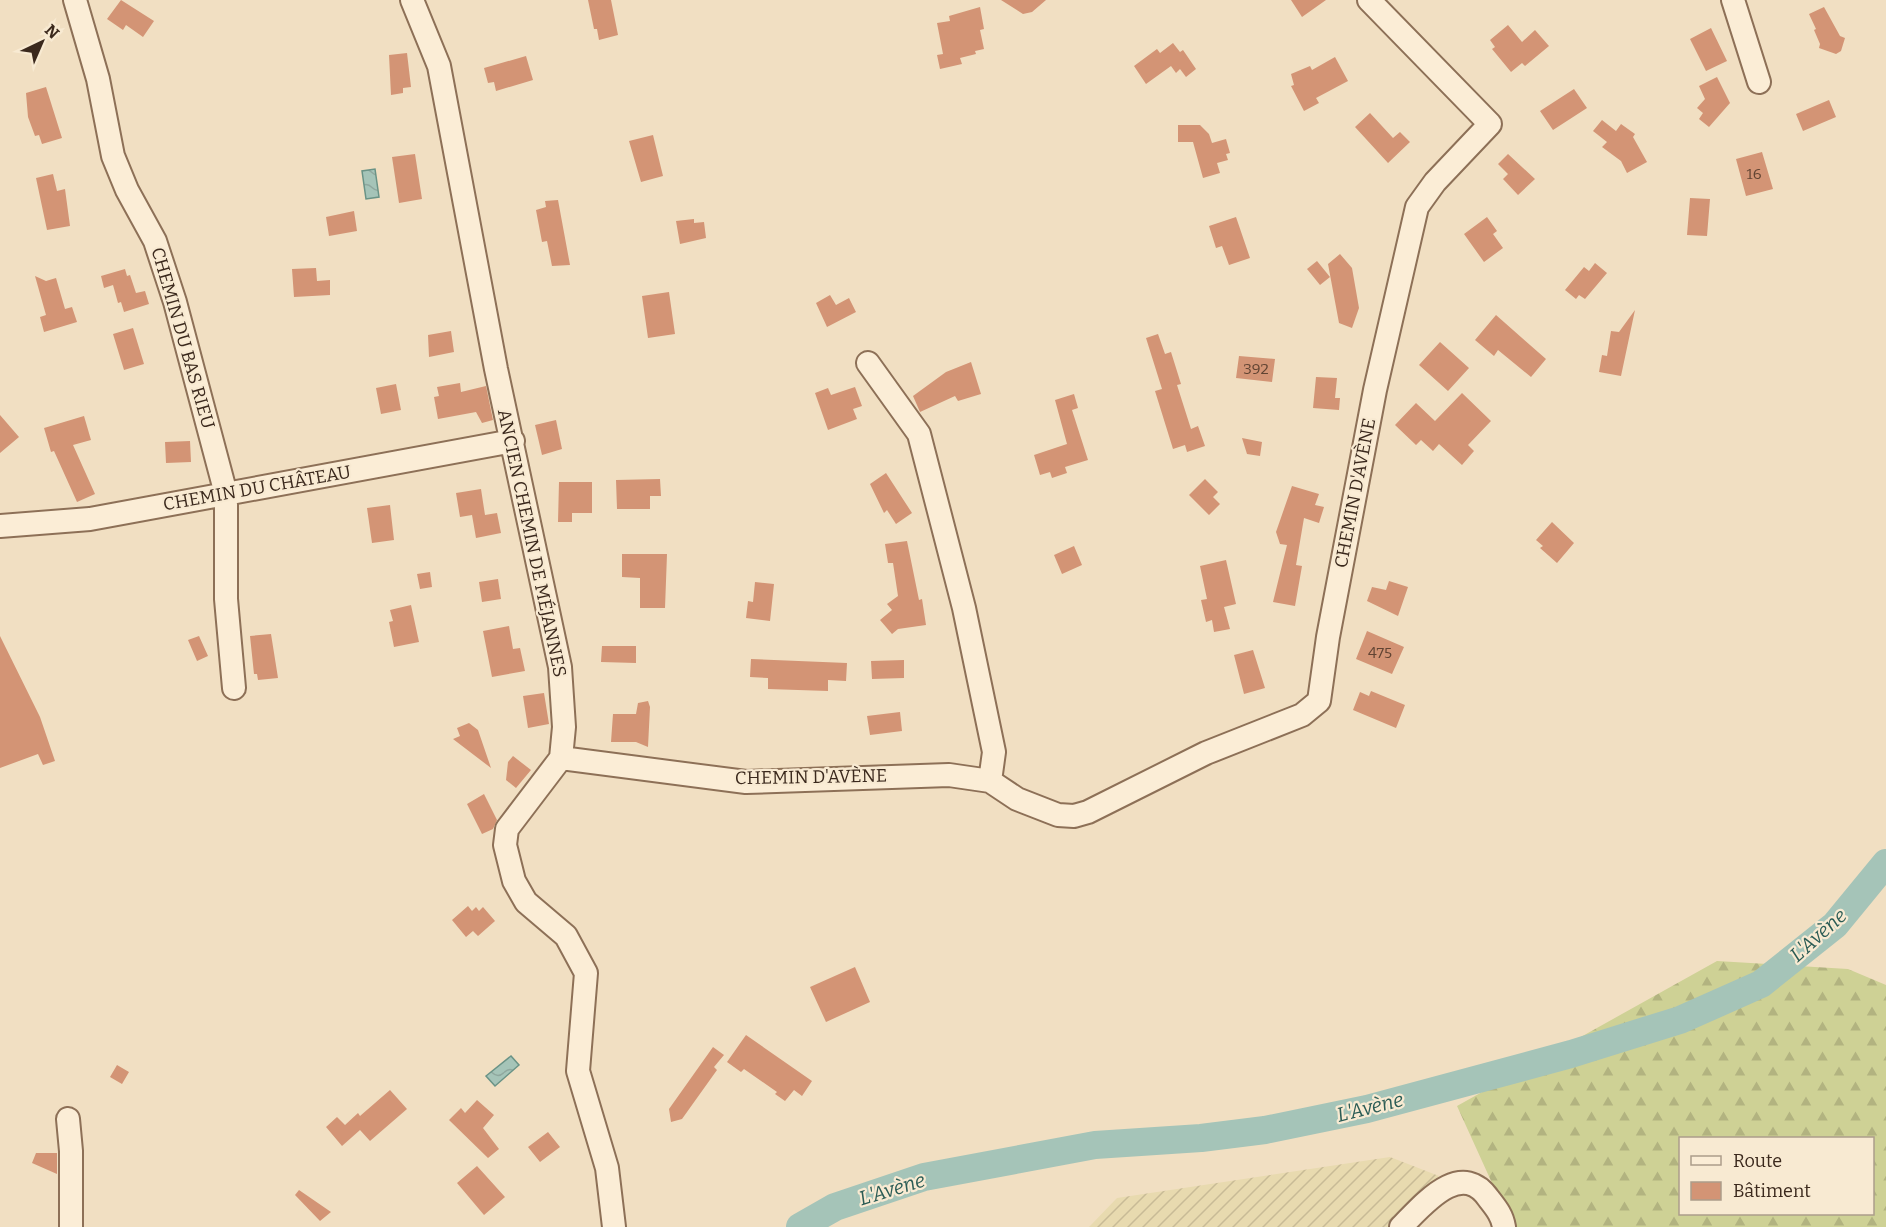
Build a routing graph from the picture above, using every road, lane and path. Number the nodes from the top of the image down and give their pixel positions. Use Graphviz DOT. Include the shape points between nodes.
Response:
graph roads {
  1 [pos="75,0"];
  2 [pos="412,0"];
  3 [pos="1369,0"];
  4 [pos="1733,0"];
  5 [pos="1759,82"];
  6 [pos="868,363"];
  7 [pos="513,441"];
  8 [pos="226,494"];
  9 [pos="0,526"];
  10 [pos="234,688"];
  11 [pos="561,758"];
  12 [pos="990,781"];
  13 [pos="68,1119"];
  14 [pos="71,1227"];
  15 [pos="614,1227"];
  16 [pos="1401,1227"];
  17 [pos="1504,1227"];
  1 -- 8 [label="street, CHEMIN DU BAS RIEU" via="98,78 113,156 155,241"];
  2 -- 7 [label="street, ANCIEN CHEMIN DE MÉJANNES" via="439,66"];
  3 -- 12 [label="street, CHEMIN D'AVÈNE" via="1490,124 1417,207 1375,390 1319,701 1302,715 1206,753 1074,816 1040,809"];
  4 -- 5 [label="street"];
  6 -- 12 [label="street" via="919,434 994,752"];
  7 -- 8 [label="street, CHEMIN DU CHÂTEAU"];
  7 -- 11 [label="street, ANCIEN CHEMIN DE MÉJANNES" via="560,667 564,727"];
  8 -- 9 [label="street, CHEMIN DU CHÂTEAU" via="90,519"];
  8 -- 10 [label="street, CHEMIN DU BAS RIEU" via="226,599"];
  11 -- 12 [label="street, CHEMIN D'AVÈNE" via="746,782 949,775"];
  11 -- 15 [label="street" via="507,829 505,845 514,880 526,902 566,936 586,973 578,1071 607,1168"];
  13 -- 14 [label="street" via="72,1151"];
  16 -- 17 [label="street" via="1444,1187 1462,1181 1478,1186 1486,1194 1502,1217"];
}
